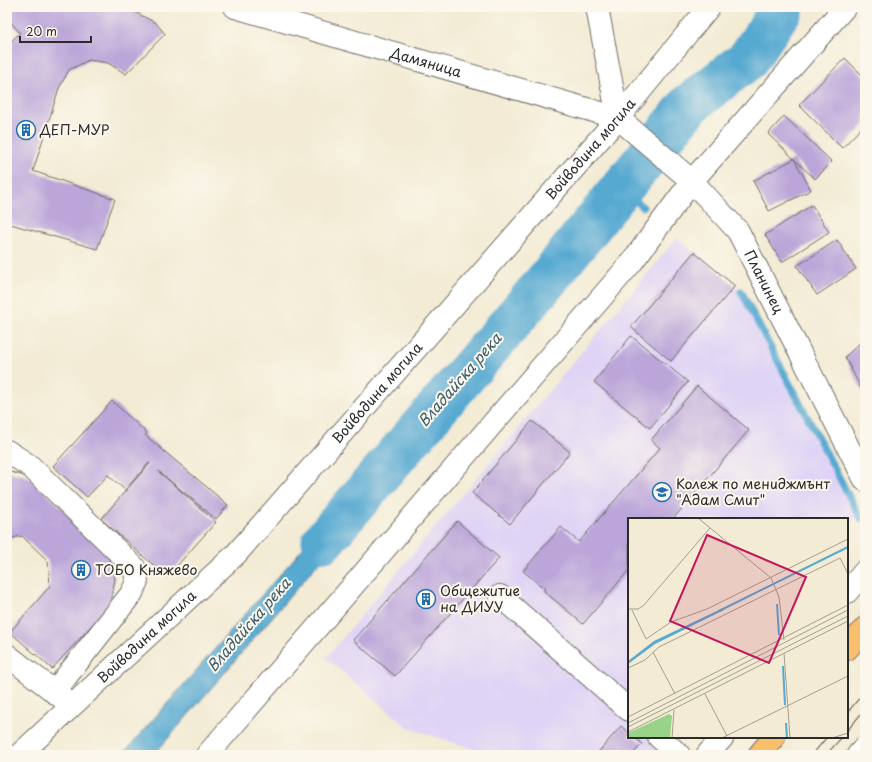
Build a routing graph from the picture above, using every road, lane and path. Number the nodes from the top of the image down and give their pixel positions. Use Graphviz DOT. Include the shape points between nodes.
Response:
graph roads {
  1 [pos="235,7"];
  2 [pos="597,7"];
  3 [pos="709,7"];
  4 [pos="845,7"];
  5 [pos="618,118"];
  6 [pos="685,175"];
  7 [pos="7,451"];
  8 [pos="865,480"];
  9 [pos="865,571"];
  10 [pos="848,591"];
  11 [pos="500,596"];
  12 [pos="865,628"];
  13 [pos="848,649"];
  14 [pos="7,655"];
  15 [pos="54,692"];
  16 [pos="72,706"];
  17 [pos="628,709"];
  18 [pos="660,738"];
  19 [pos="722,738"];
  20 [pos="773,738"];
  21 [pos="865,747"];
  22 [pos="19,755"];
  23 [pos="208,755"];
  24 [pos="679,755"];
  25 [pos="707,755"];
  26 [pos="759,755"];
  27 [pos="858,755"];
  1 -- 5 [label="street, Дамяница"];
  2 -- 5 [label="street"];
  3 -- 5 [label="street, Войводина могила"];
  4 -- 6 [label="street"];
  5 -- 6 [label="street, Планинец"];
  5 -- 16 [label="street, Войводина могила" via="236,554"];
  6 -- 8 [label="street, Планинец" via="738,231"];
  6 -- 23 [label="street" via="632,262"];
  7 -- 15 [label="street" via="30,466 134,567 137,581 132,593"];
  9 -- 10 [label="street"];
  11 -- 17 [label="street"];
  12 -- 13 [label="main road"];
  14 -- 15 [label="street"];
  15 -- 16 [label="street"];
  16 -- 22 [label="street, Войводина могила"];
  18 -- 24 [label="street"];
  19 -- 25 [label="street"];
  20 -- 26 [label="main road"];
  21 -- 27 [label="street"];
}
